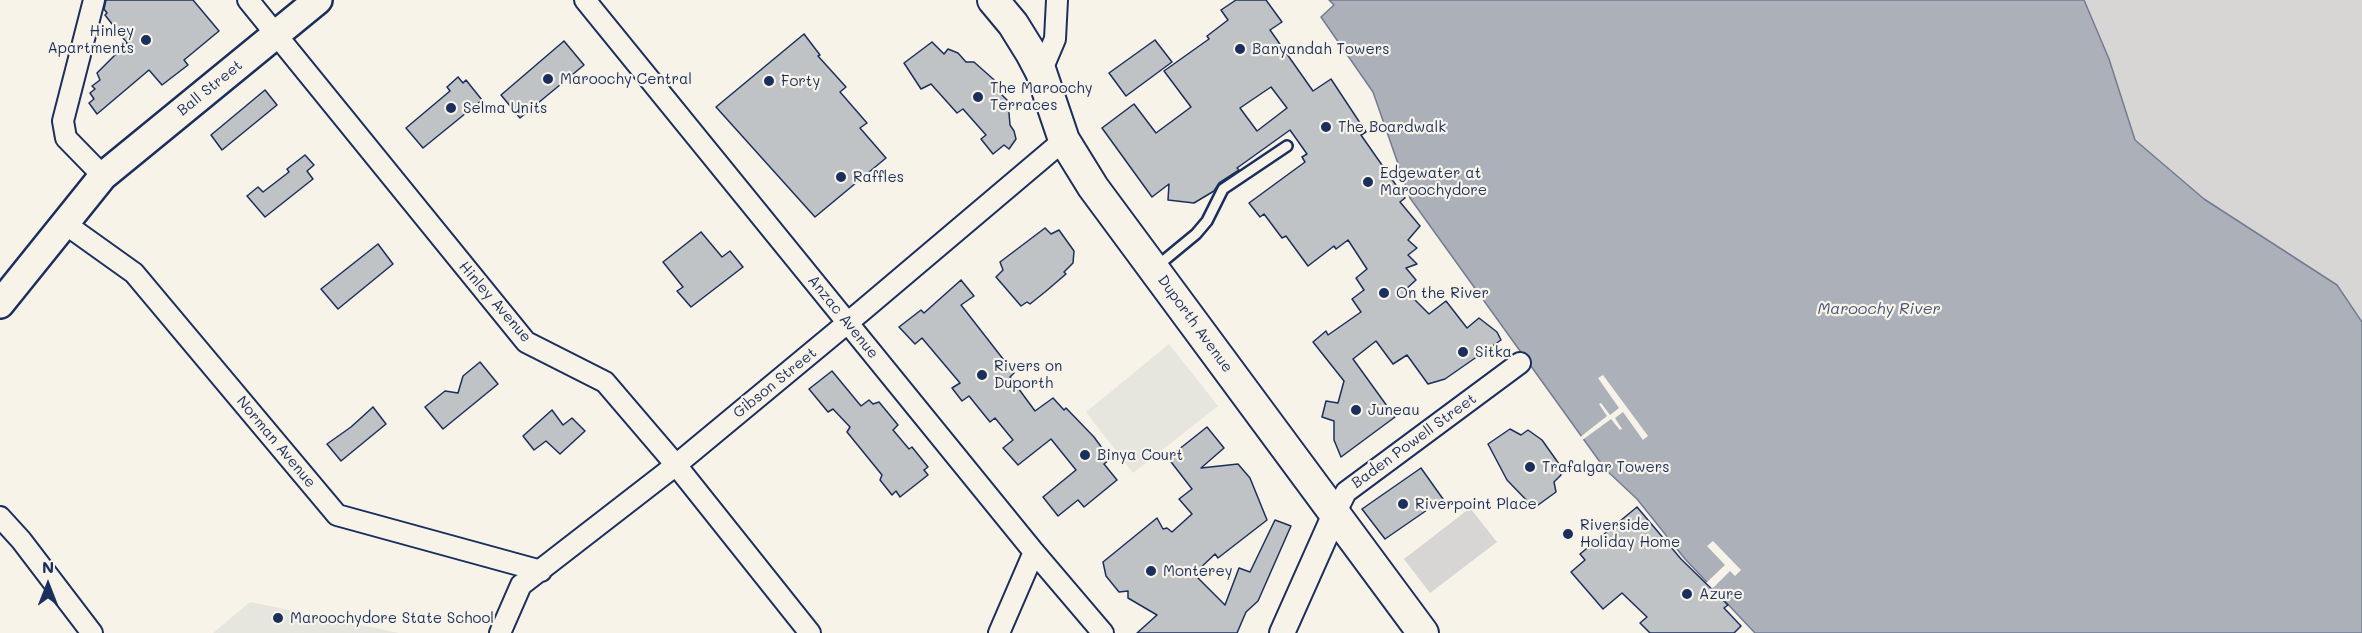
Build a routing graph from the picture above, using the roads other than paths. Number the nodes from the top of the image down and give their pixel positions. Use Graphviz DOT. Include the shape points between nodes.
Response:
graph roads {
  1 [pos="94,0"];
  2 [pos="248,0"];
  3 [pos="318,0"];
  4 [pos="585,0"];
  5 [pos="993,0"];
  6 [pos="1057,0"];
  7 [pos="276,34"];
  8 [pos="1041,72"];
  9 [pos="1064,140"];
  10 [pos="1287,146"];
  11 [pos="103,176"];
  12 [pos="64,223"];
  13 [pos="1154,269"];
  14 [pos="0,304"];
  15 [pos="848,323"];
  16 [pos="1520,363"];
  17 [pos="676,465"];
  18 [pos="1335,514"];
  19 [pos="0,517"];
  20 [pos="1034,552"];
  21 [pos="541,571"];
  22 [pos="800,630"];
  23 [pos="92,633"];
  24 [pos="500,633"];
  25 [pos="999,633"];
  26 [pos="1103,633"];
  27 [pos="1282,633"];
  28 [pos="1424,633"];
  1 -- 11 [label="street" via="63,121 66,138"];
  2 -- 7 [label="street, Hinley Avenue"];
  3 -- 7 [label="main road, Ball Street"];
  4 -- 15 [label="street, Anzac Avenue"];
  5 -- 8 [label="main road, Duporth Avenue" via="1013,24"];
  6 -- 8 [label="street" via="1055,39"];
  7 -- 11 [label="main road, Ball Street"];
  7 -- 17 [label="street, Hinley Avenue" via="526,342 605,382"];
  8 -- 9 [label="main road, Duporth Avenue"];
  9 -- 13 [label="main road, Duporth Avenue"];
  9 -- 15 [label="street, Gibson Street"];
  10 -- 13 [label="lane" via="1223,189 1196,234"];
  11 -- 12 [label="main road, Ball Street"];
  12 -- 14 [label="main road, Ball Street"];
  12 -- 21 [label="street, Norman Avenue" via="134,273 336,515"];
  13 -- 18 [label="main road, Duporth Avenue"];
  15 -- 17 [label="street, Gibson Street"];
  15 -- 20 [label="street, Anzac Avenue"];
  16 -- 18 [label="street, Baden Powell Street" via="1346,492"];
  17 -- 21 [label="street, Gibson Street"];
  17 -- 22 [label="street, Hinley Avenue"];
  18 -- 27 [label="street, Baden Powell Street"];
  18 -- 28 [label="main road, Duporth Avenue"];
  19 -- 23 [label="street"];
  20 -- 25 [label="street"];
  20 -- 26 [label="street, Anzac Avenue"];
  21 -- 24 [label="street, Gibson Street" via="521,585"];
}
